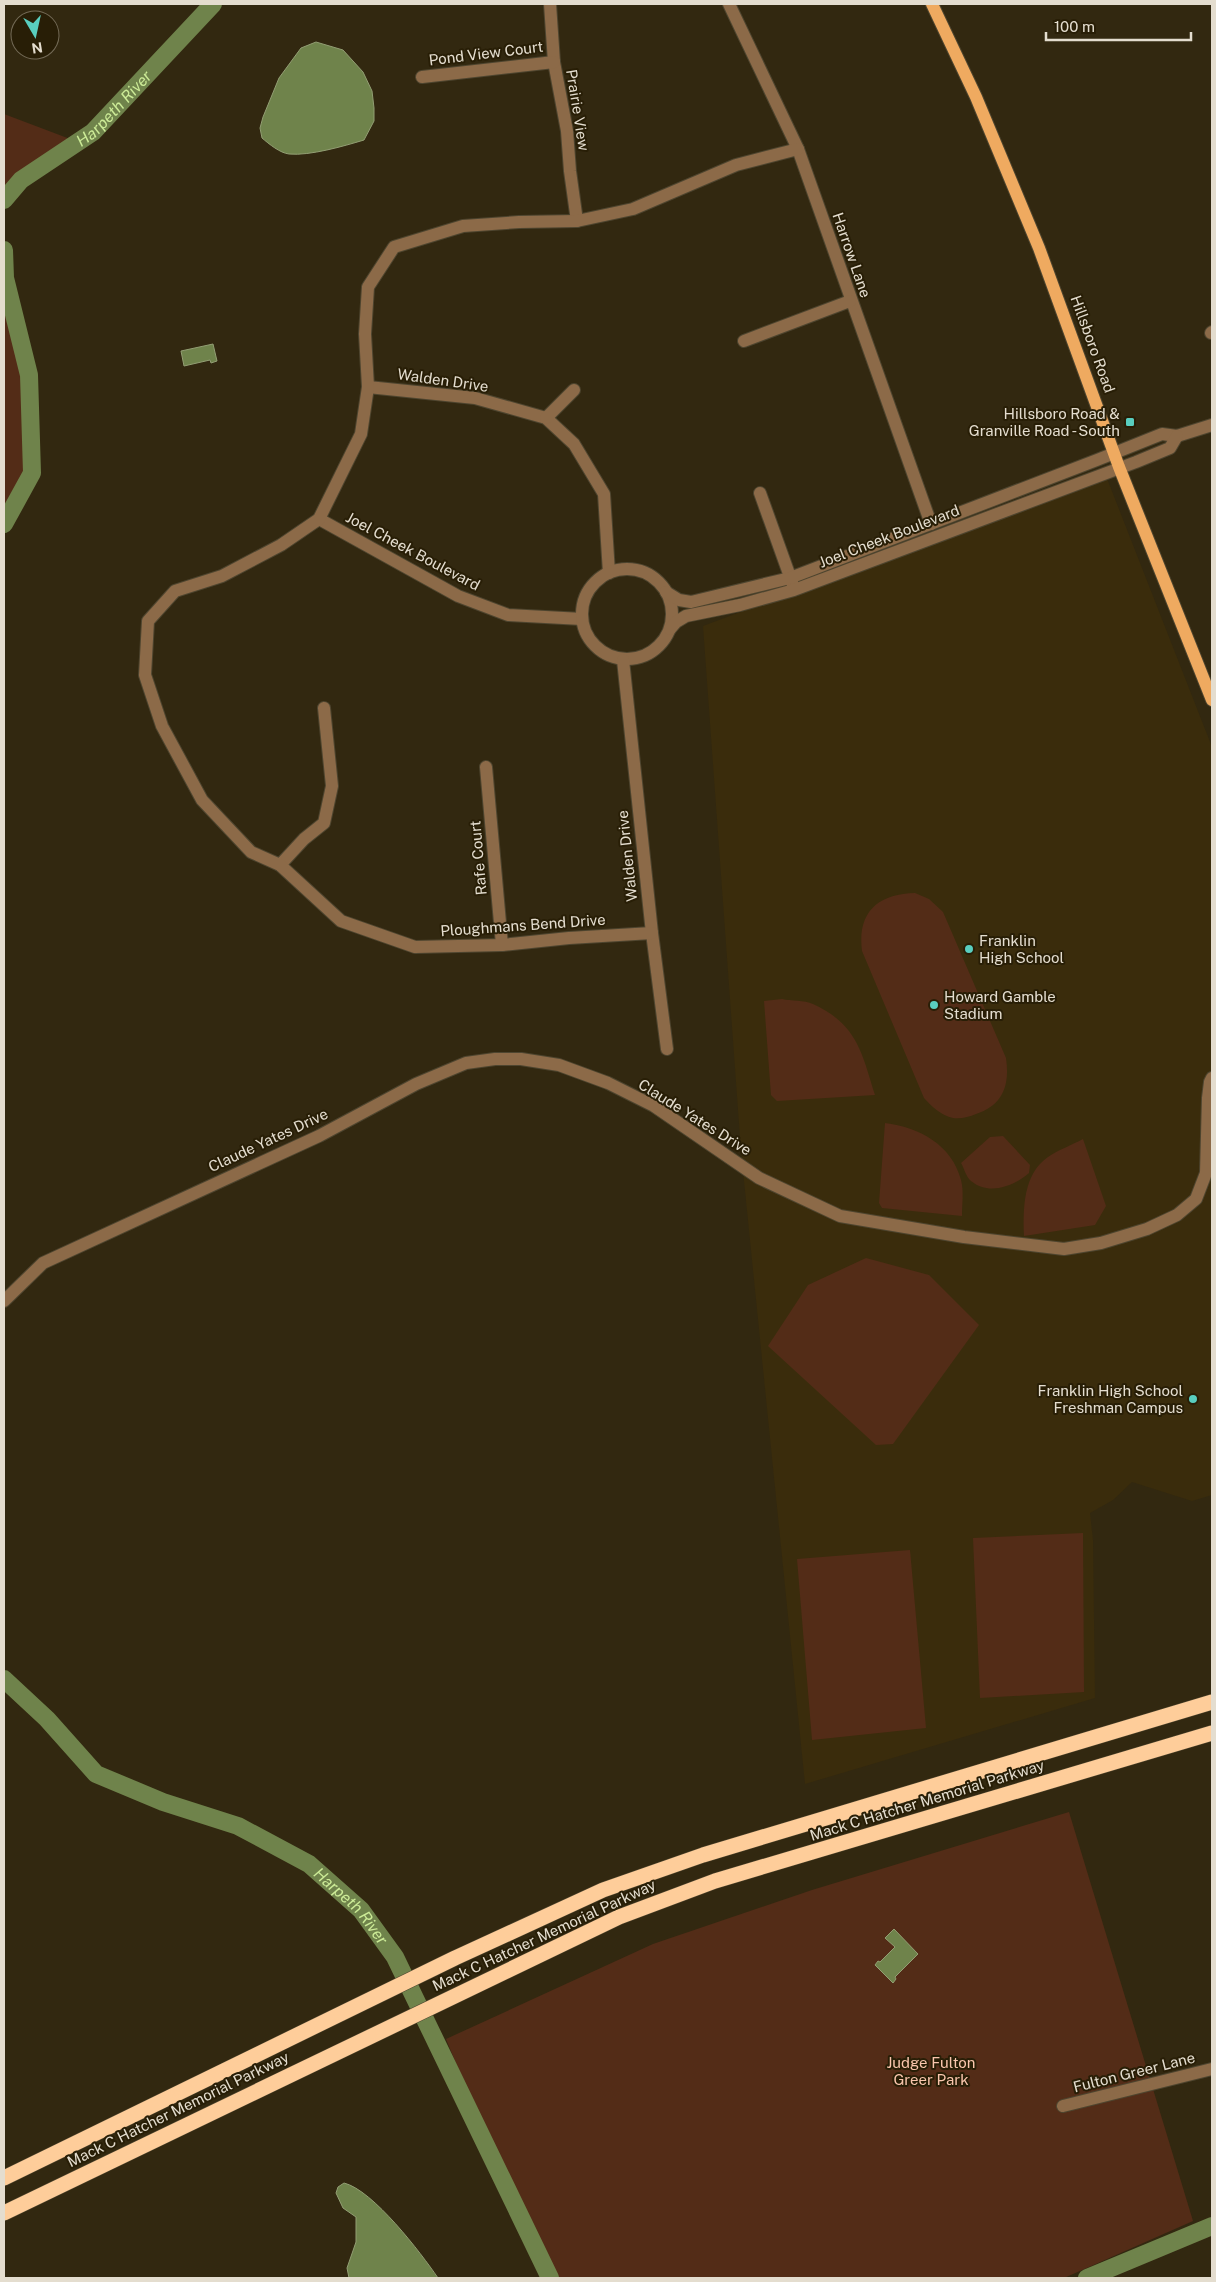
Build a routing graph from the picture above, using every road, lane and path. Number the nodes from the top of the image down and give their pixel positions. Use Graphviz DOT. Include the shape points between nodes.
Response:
graph roads {
  1 [pos="550,4"];
  2 [pos="729,4"];
  3 [pos="932,4"];
  4 [pos="554,62"];
  5 [pos="422,77"];
  6 [pos="798,149"];
  7 [pos="577,221"];
  8 [pos="850,300"];
  9 [pos="744,341"];
  10 [pos="368,387"];
  11 [pos="574,390"];
  12 [pos="546,418"];
  13 [pos="1212,425"];
  14 [pos="1177,436"];
  15 [pos="1114,452"];
  16 [pos="1119,467"];
  17 [pos="1059,474"];
  18 [pos="1066,487"];
  19 [pos="760,493"];
  20 [pos="319,519"];
  21 [pos="931,524"];
  22 [pos="609,573"];
  23 [pos="792,584"];
  24 [pos="666,592"];
  25 [pos="582,618"];
  26 [pos="670,629"];
  27 [pos="623,660"];
  28 [pos="1212,700"];
  29 [pos="324,708"];
  30 [pos="486,767"];
  31 [pos="280,865"];
  32 [pos="652,933"];
  33 [pos="502,945"];
  34 [pos="667,1049"];
  35 [pos="1212,1078"];
  36 [pos="4,1301"];
  37 [pos="1212,1702"];
  38 [pos="1212,1733"];
  39 [pos="1212,2070"];
  40 [pos="1063,2106"];
  41 [pos="4,2178"];
  42 [pos="4,2213"];
  1 -- 4 [label="street, Prairie View"];
  2 -- 6 [label="street, Harrow Lane"];
  3 -- 15 [label="main road, Hillsboro Road" via="976,97 1039,248"];
  4 -- 5 [label="street, Pond View Court"];
  4 -- 7 [label="street, Prairie View" via="567,131"];
  6 -- 7 [label="street, Ploughmans Bend Drive" via="736,165 633,209"];
  6 -- 8 [label="street, Harrow Lane"];
  7 -- 10 [label="street, Ploughmans Bend Drive" via="463,226 394,247 368,287"];
  8 -- 9 [label="street"];
  8 -- 21 [label="street, Harrow Lane"];
  10 -- 12 [label="street, Walden Drive" via="475,398"];
  10 -- 20 [label="street, Ploughmans Bend Drive" via="361,434"];
  11 -- 12 [label="street"];
  12 -- 22 [label="street, Walden Drive" via="574,444 604,494"];
  13 -- 14 [label="street"];
  14 -- 15 [label="street, Joel Cheek Boulevard" via="1162,434"];
  14 -- 16 [label="street, Joel Cheek Boulevard" via="1170,448"];
  15 -- 16 [label="main road, Hillsboro Road"];
  15 -- 17 [label="street, Joel Cheek Boulevard"];
  16 -- 18 [label="street, Joel Cheek Boulevard"];
  16 -- 28 [label="main road, Hillsboro Road"];
  17 -- 18 [label="street"];
  17 -- 21 [label="street, Joel Cheek Boulevard"];
  18 -- 23 [label="street, Joel Cheek Boulevard"];
  19 -- 23 [label="street"];
  20 -- 25 [label="street, Joel Cheek Boulevard" via="466,599 508,615"];
  20 -- 31 [label="street, Ploughmans Bend Drive" via="281,545 222,576 175,591 148,621 145,675 162,726 178,758 202,800 251,852"];
  21 -- 23 [label="street, Joel Cheek Boulevard"];
  22 -- 24 [label="street" via="635,570 654,578"];
  22 -- 25 [label="street" via="597,580 587,593"];
  23 -- 24 [label="street, Joel Cheek Boulevard" via="691,602 678,600"];
  23 -- 26 [label="street, Joel Cheek Boulevard" via="740,605 686,616"];
  24 -- 26 [label="street" via="673,612"];
  25 -- 27 [label="street" via="586,635 594,646 607,656"];
  26 -- 27 [label="street" via="662,644 648,655"];
  27 -- 32 [label="street, Walden Drive"];
  29 -- 31 [label="street" via="332,786 324,823"];
  30 -- 33 [label="street, Rafe Court"];
  31 -- 33 [label="street, Ploughmans Bend Drive" via="341,921 415,947"];
  32 -- 33 [label="street, Ploughmans Bend Drive"];
  32 -- 34 [label="street, Walden Drive"];
  35 -- 36 [label="street, Claude Yates Drive" via="1208,1098 1206,1173 1196,1199 1177,1215 1147,1229 1101,1243 1064,1248 964,1237 840,1216 759,1178 654,1106 608,1084 559,1065 521,1059 466,1063 416,1084 319,1136 43,1263"];
  37 -- 41 [label="highway, Mack C Hatcher Memorial Parkway" via="702,1855 603,1890 455,1958"];
  38 -- 42 [label="highway, Mack C Hatcher Memorial Parkway" via="706,1884 619,1917"];
  39 -- 40 [label="street, Fulton Greer Lane"];
}
